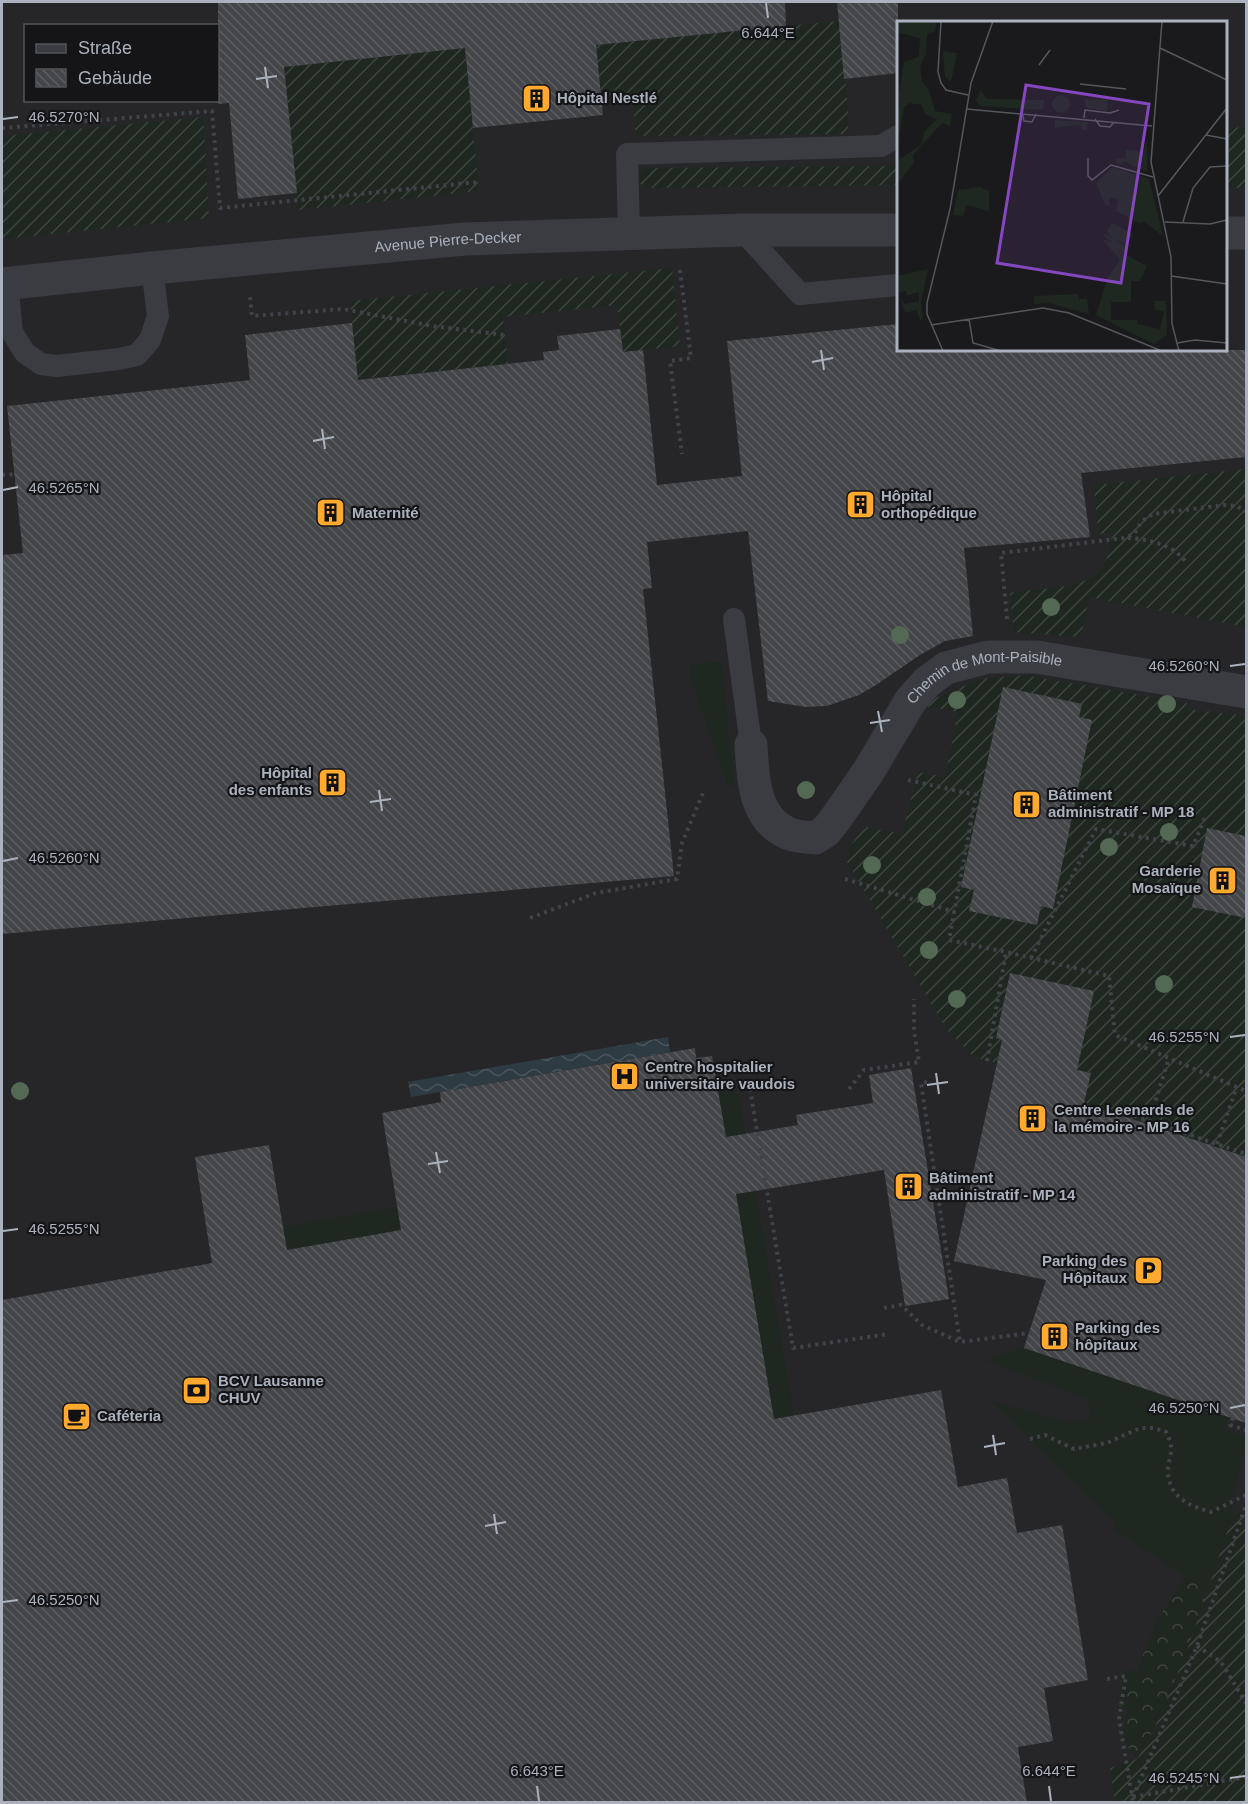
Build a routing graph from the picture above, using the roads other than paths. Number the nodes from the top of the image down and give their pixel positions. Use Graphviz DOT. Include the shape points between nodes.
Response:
graph roads {
  1 [pos="897,137"];
  2 [pos="742,230"];
  3 [pos="897,230"];
  4 [pos="629,233"];
  5 [pos="1227,233"];
  6 [pos="1246,233"];
  7 [pos="152,268"];
  8 [pos="4,283"];
  9 [pos="897,285"];
  10 [pos="734,620"];
  11 [pos="1246,692"];
  12 [pos="751,745"];
  1 -- 4 [label="lane" via="881,146 627,154"];
  2 -- 3 [label="street, Avenue Pierre-Decker"];
  2 -- 4 [label="street, Avenue Pierre-Decker"];
  2 -- 9 [label="lane" via="800,294"];
  4 -- 7 [label="street, Avenue Pierre-Decker" via="465,239"];
  5 -- 6 [label="street"];
  7 -- 8 [label="street, Avenue Pierre-Decker"];
  7 -- 8 [label="lane" via="158,316 150,340 137,354 57,366 41,364 25,353 12,332"];
  10 -- 12 [label="lane"];
  11 -- 12 [label="street, Chemin de Mont-Paisible" via="1037,657 1007,656 946,668 911,700 868,772 826,831 815,838 787,833 770,819 759,802 753,780"];
}
